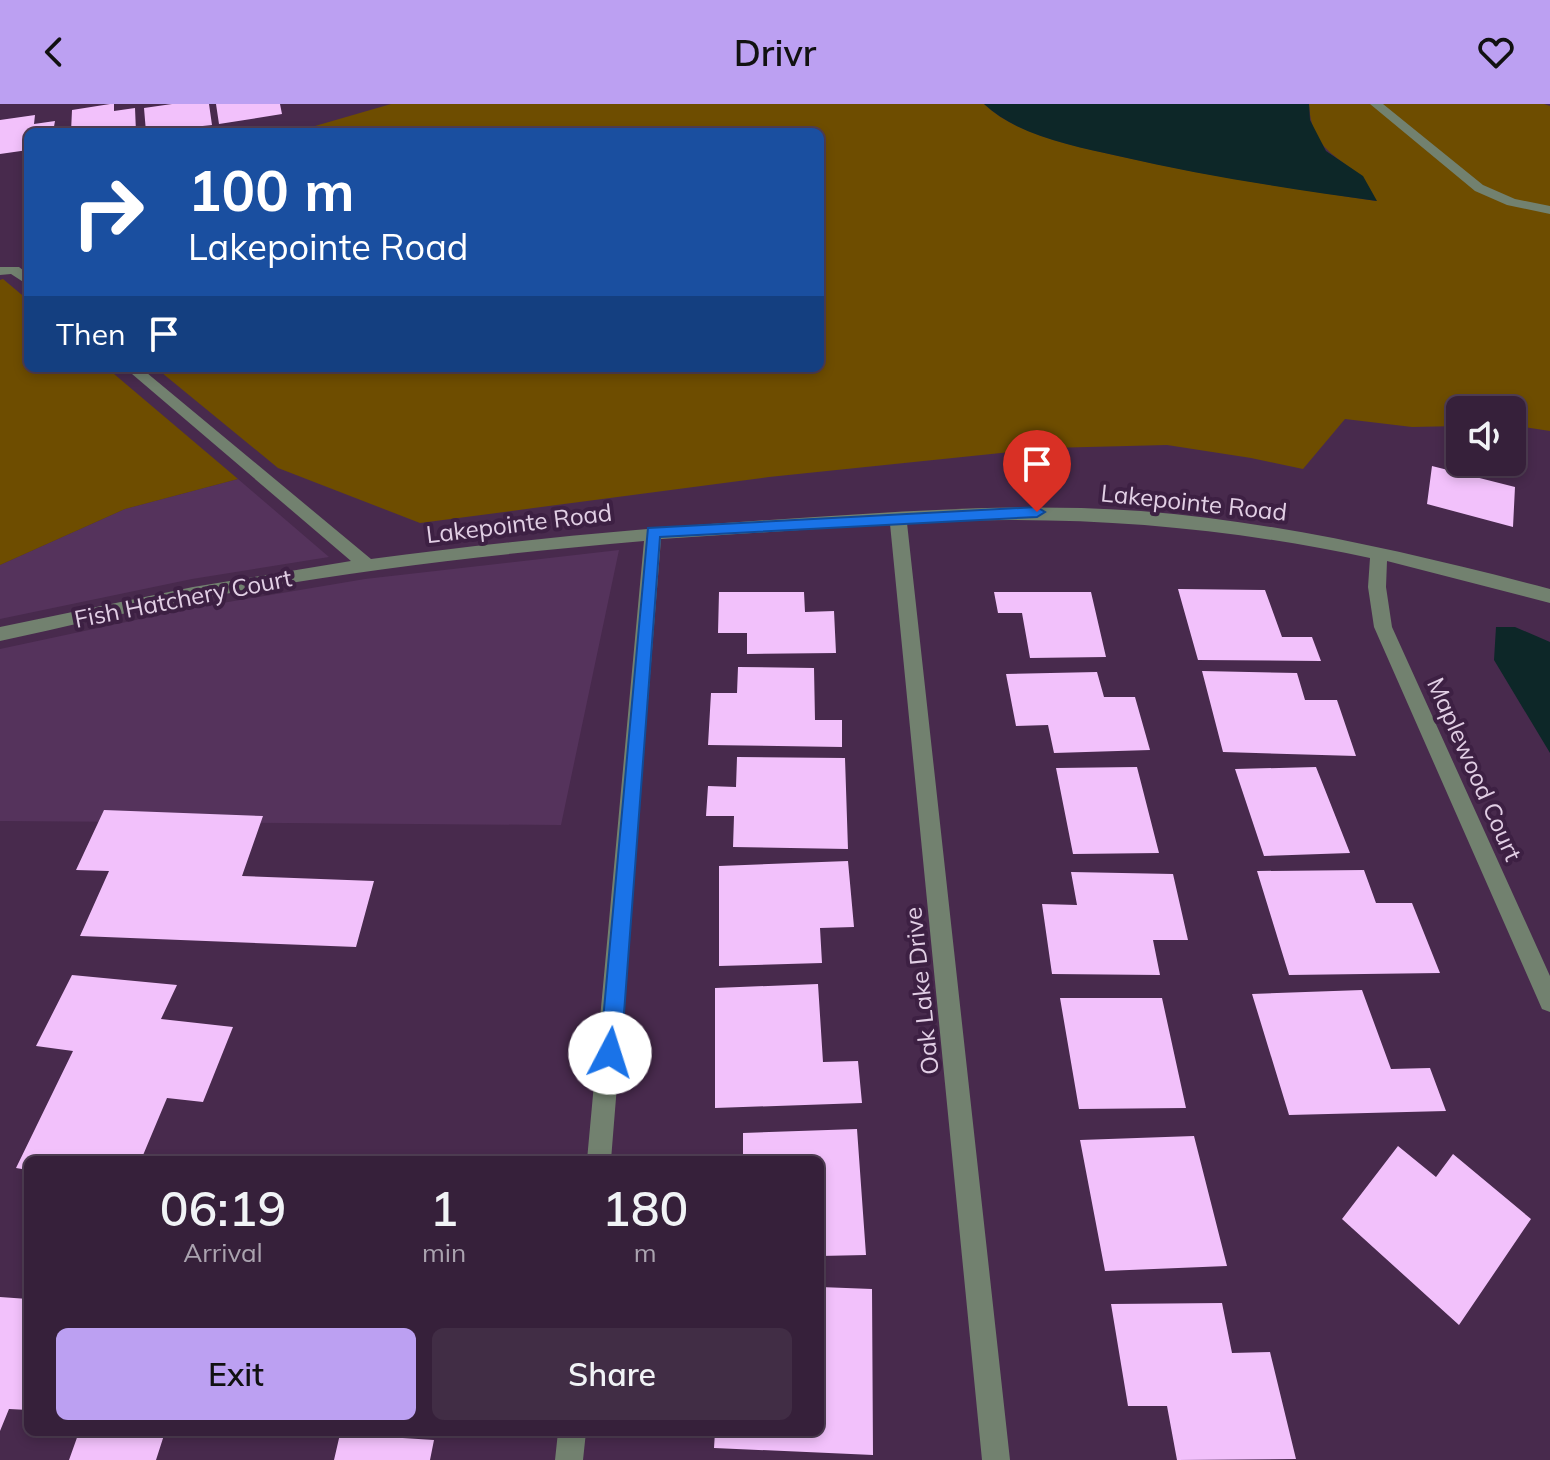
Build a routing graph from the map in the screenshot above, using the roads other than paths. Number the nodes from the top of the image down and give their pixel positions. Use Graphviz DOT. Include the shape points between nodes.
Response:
graph roads {
  1 [pos="1376,104"];
  2 [pos="1550,210"];
  3 [pos="0,271"];
  4 [pos="24,278"];
  5 [pos="137,372"];
  6 [pos="898,517"];
  7 [pos="653,532"];
  8 [pos="1379,553"];
  9 [pos="367,565"];
  10 [pos="1550,596"];
  11 [pos="0,634"];
  12 [pos="1550,1001"];
  13 [pos="599,1156"];
  14 [pos="572,1436"];
  15 [pos="569,1460"];
  16 [pos="996,1460"];
  1 -- 2 [label="street" via="1479,188"];
  3 -- 4 [label="street" via="14,270"];
  5 -- 9 [label="street"];
  6 -- 7 [label="street, Lakepointe Road"];
  6 -- 8 [label="street, Lakepointe Road" via="1037,512 1138,516"];
  6 -- 16 [label="street, Oak Lake Drive"];
  7 -- 9 [label="street, Lakepointe Road"];
  7 -- 13 [label="street"];
  8 -- 10 [label="street, Lakepointe Road"];
  8 -- 12 [label="street, Maplewood Court" via="1383,627"];
  9 -- 11 [label="street, Fish Hatchery Court" via="189,594"];
  14 -- 15 [label="street"];
}
